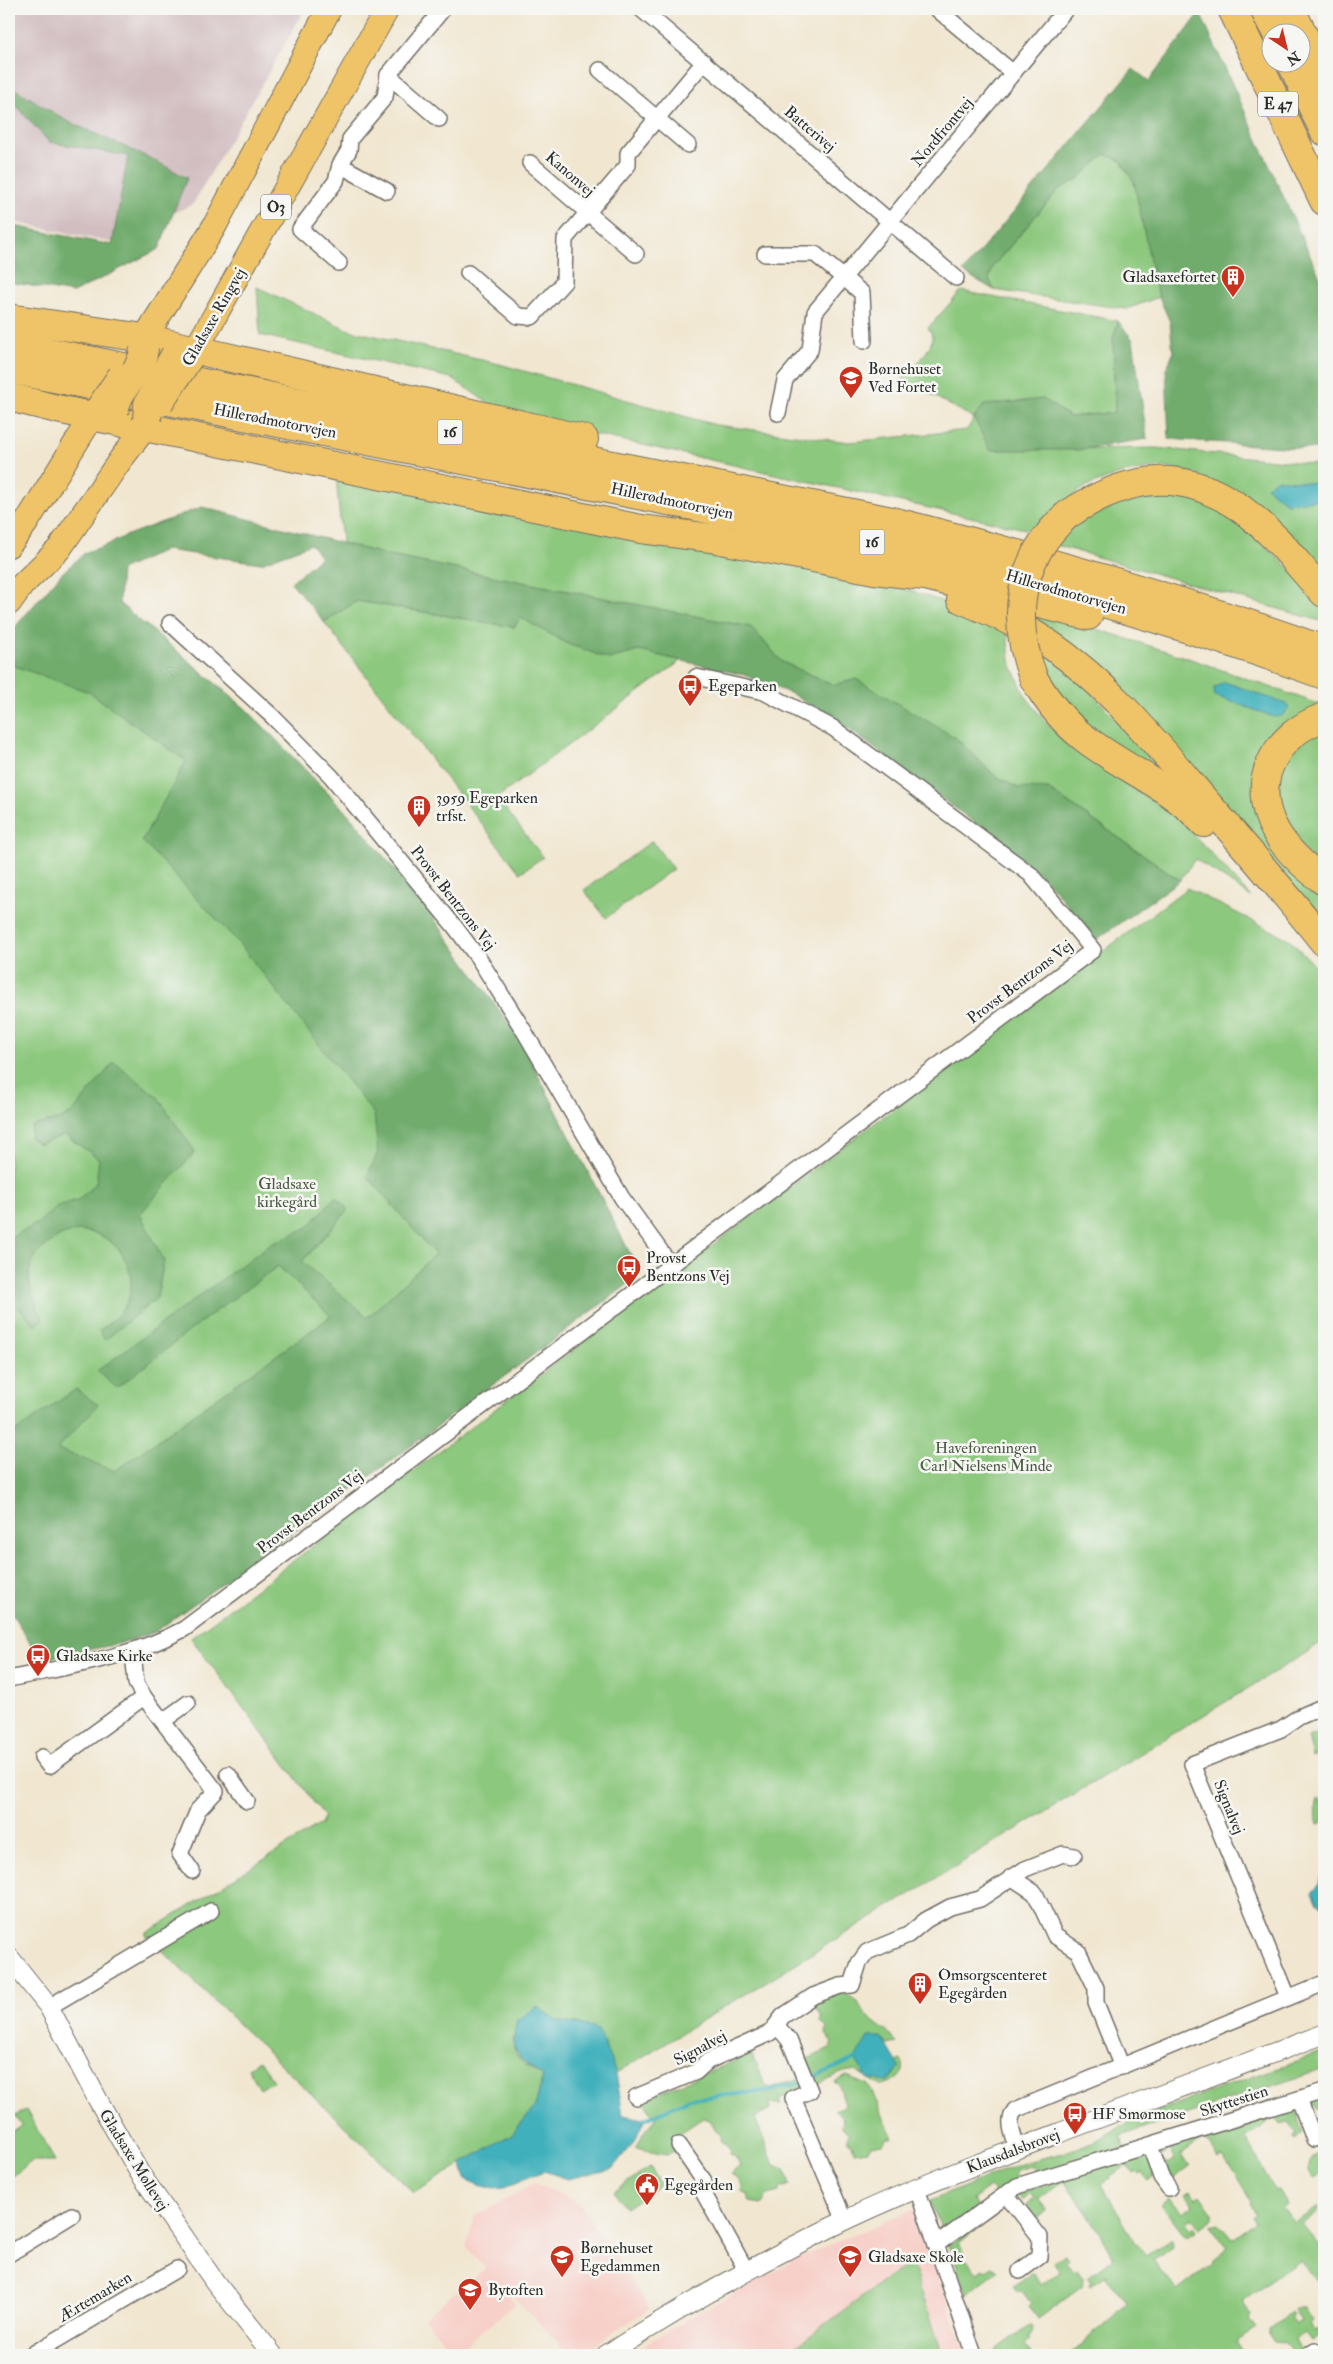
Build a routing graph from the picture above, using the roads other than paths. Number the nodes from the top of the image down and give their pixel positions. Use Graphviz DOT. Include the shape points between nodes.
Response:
graph roads {
  1 [pos="329,9"];
  2 [pos="386,9"];
  3 [pos="443,9"];
  4 [pos="641,9"];
  5 [pos="937,9"];
  6 [pos="1066,9"];
  7 [pos="1232,9"];
  8 [pos="1264,9"];
  9 [pos="1291,9"];
  10 [pos="1271,22"];
  11 [pos="704,62"];
  12 [pos="600,70"];
  13 [pos="1296,72"];
  14 [pos="1013,74"];
  15 [pos="388,75"];
  16 [pos="1324,79"];
  17 [pos="656,118"];
  18 [pos="439,119"];
  19 [pos="1324,131"];
  20 [pos="688,145"];
  21 [pos="530,163"];
  22 [pos="340,165"];
  23 [pos="387,191"];
  24 [pos="1324,200"];
  25 [pos="588,212"];
  26 [pos="891,220"];
  27 [pos="636,254"];
  28 [pos="765,254"];
  29 [pos="339,263"];
  30 [pos="468,273"];
  31 [pos="844,277"];
  32 [pos="956,278"];
  33 [pos="9,318"];
  34 [pos="864,341"];
  35 [pos="9,344"];
  36 [pos="142,344"];
  37 [pos="184,352"];
  38 [pos="9,369"];
  39 [pos="9,397"];
  40 [pos="778,413"];
  41 [pos="104,415"];
  42 [pos="148,423"];
  43 [pos="409,448"];
  44 [pos="892,521"];
  45 [pos="711,538"];
  46 [pos="9,545"];
  47 [pos="874,570"];
  48 [pos="1154,593"];
  49 [pos="1324,593"];
  50 [pos="9,603"];
  51 [pos="170,623"];
  52 [pos="1324,632"];
  53 [pos="1324,650"];
  54 [pos="1324,675"];
  55 [pos="696,677"];
  56 [pos="1324,694"];
  57 [pos="1324,717"];
  58 [pos="1324,881"];
  59 [pos="1324,942"];
  60 [pos="1324,946"];
  61 [pos="670,1264"];
  62 [pos="133,1652"];
  63 [pos="9,1679"];
  64 [pos="144,1697"];
  65 [pos="188,1703"];
  66 [pos="1324,1706"];
  67 [pos="163,1721"];
  68 [pos="42,1757"];
  69 [pos="216,1791"];
  70 [pos="247,1801"];
  71 [pos="1074,1856"];
  72 [pos="192,1870"];
  73 [pos="1012,1877"];
  74 [pos="211,1911"];
  75 [pos="9,1956"];
  76 [pos="1324,1983"];
  77 [pos="1288,1997"];
  78 [pos="49,2007"];
  79 [pos="777,2026"];
  80 [pos="1324,2034"];
  81 [pos="1122,2067"];
  82 [pos="1324,2091"];
  83 [pos="636,2097"];
  84 [pos="1299,2099"];
  85 [pos="1314,2139"];
  86 [pos="679,2145"];
  87 [pos="1150,2146"];
  88 [pos="1018,2149"];
  89 [pos="1169,2188"];
  90 [pos="917,2189"];
  91 [pos="1006,2194"];
  92 [pos="72,2215"];
  93 [pos="844,2221"];
  94 [pos="936,2245"];
  95 [pos="9,2254"];
  96 [pos="178,2269"];
  97 [pos="746,2270"];
  98 [pos="1020,2270"];
  99 [pos="31,2355"];
  100 [pos="273,2355"];
  101 [pos="606,2355"];
  102 [pos="974,2355"];
  103 [pos="1309,2355"];
  104 [pos="1318,2355"];
  1 -- 36 [label="main road" via="214,227"];
  2 -- 37 [label="main road, Gladsaxe Ringvej / O3"];
  3 -- 15 [label="street"];
  4 -- 11 [label="street, Batterivej"];
  5 -- 14 [label="street"];
  6 -- 14 [label="street, Nordfrontvej"];
  7 -- 24 [label="highway, E 47"];
  8 -- 10 [label="highway"];
  9 -- 16 [label="highway"];
  11 -- 17 [label="street, Kanonvej"];
  11 -- 26 [label="street, Batterivej"];
  12 -- 17 [label="street"];
  13 -- 19 [label="highway, E 47"];
  14 -- 26 [label="street, Nordfrontvej"];
  15 -- 18 [label="street"];
  15 -- 22 [label="street" via="385,97 350,139 349,150"];
  17 -- 20 [label="street"];
  17 -- 25 [label="street, Kanonvej" via="628,153 628,165"];
  21 -- 25 [label="street, Kanonvej"];
  22 -- 23 [label="street"];
  22 -- 29 [label="street" via="336,181 300,228"];
  25 -- 27 [label="street, Kanonvej"];
  25 -- 30 [label="street, Kanonvej" via="566,239 564,282 532,317 518,316"];
  26 -- 31 [label="street, Nordfrontvej"];
  26 -- 32 [label="street, Batterivej"];
  28 -- 31 [label="street" via="814,254"];
  31 -- 34 [label="street" via="862,293"];
  31 -- 40 [label="street, Nordfrontvej" via="815,312 810,350 785,380"];
  33 -- 36 [label="highway"];
  35 -- 44 [label="highway, Hillerødmotorvejen / 16"];
  36 -- 37 [label="highway"];
  36 -- 41 [label="highway, bridge" via="144,357"];
  37 -- 42 [label="highway, bridge" via="148,404"];
  37 -- 44 [label="highway" via="828,495"];
  38 -- 43 [label="highway, Hillerødmotorvejen / 16"];
  39 -- 41 [label="highway"];
  41 -- 42 [label="highway"];
  41 -- 46 [label="main road"];
  42 -- 45 [label="highway" via="641,529"];
  42 -- 50 [label="main road" via="59,549 22,585"];
  43 -- 45 [label="highway" via="484,479"];
  43 -- 54 [label="highway, Hillerødmotorvejen / 16" via="877,543 1001,573 1144,614"];
  44 -- 48 [label="highway, Hillerødmotorvejen / 16" via="1007,550"];
  45 -- 47 [label="highway"];
  47 -- 56 [label="highway" via="925,576 1090,617"];
  47 -- 59 [label="highway" via="999,615 1074,662 1144,730"];
  48 -- 52 [label="highway" via="1284,619"];
  48 -- 53 [label="highway, Hillerødmotorvejen / 16"];
  49 -- 60 [label="highway, bridge" via="1279,542 1234,502 1214,491 1188,484 1145,482 1116,488 1093,498 1067,515 1044,540 1030,565 1024,585 1020,630 1023,650 1034,679 1056,712 1083,737 1156,783 1198,816"];
  51 -- 61 [label="street, Provst Bentzons Vej" via="272,716 331,776 455,927 520,1024 622,1198"];
  55 -- 61 [label="street, Provst Bentzons Vej" via="764,692 833,728 1030,874 1092,950"];
  57 -- 58 [label="highway" via="1307,724 1280,745 1266,781 1266,804 1276,832 1286,847"];
  61 -- 62 [label="street, Provst Bentzons Vej" via="184,1629"];
  62 -- 63 [label="street, Provst Bentzons Vej"];
  62 -- 64 [label="street" via="136,1684"];
  64 -- 67 [label="street"];
  64 -- 68 [label="street" via="48,1766"];
  65 -- 67 [label="street"];
  66 -- 77 [label="street, Signalvej" via="1281,1729 1192,1764"];
  67 -- 69 [label="street"];
  69 -- 70 [label="street" via="230,1777"];
  69 -- 72 [label="street" via="198,1810 180,1854"];
  71 -- 73 [label="street, Signalvej" via="1063,1854"];
  73 -- 79 [label="street, Signalvej" via="980,1899 950,1907 908,1935 867,1952 859,1963 852,1985 813,1996 783,2016"];
  73 -- 81 [label="street" via="1034,1893 1055,1936 1078,1951 1096,1988 1096,2003"];
  74 -- 78 [label="street"];
  75 -- 78 [label="street, Gladsaxe Møllevej"];
  76 -- 77 [label="street"];
  77 -- 81 [label="street"];
  78 -- 100 [label="street, Gladsaxe Møllevej" via="139,2172 215,2282"];
  79 -- 83 [label="street, Signalvej" via="708,2061 696,2072"];
  79 -- 93 [label="street" via="789,2040 808,2085 793,2098"];
  80 -- 88 [label="street, Klausdalsbrovej"];
  81 -- 88 [label="street" via="1016,2110 1010,2123"];
  82 -- 84 [label="street, Skyttestien"];
  84 -- 85 [label="street"];
  84 -- 87 [label="street, Skyttestien"];
  86 -- 97 [label="street" via="704,2181 703,2192"];
  87 -- 89 [label="street" via="1161,2178"];
  87 -- 91 [label="street, Skyttestien" via="1016,2186"];
  88 -- 90 [label="street, Klausdalsbrovej"];
  90 -- 93 [label="street, Klausdalsbrovej"];
  90 -- 94 [label="street"];
  91 -- 94 [label="street, Skyttestien"];
  91 -- 98 [label="street" via="1040,2237 1039,2257"];
  92 -- 95 [label="street"];
  93 -- 97 [label="street, Klausdalsbrovej"];
  94 -- 102 [label="street"];
  96 -- 99 [label="street, Ærtemarken"];
  97 -- 101 [label="street, Klausdalsbrovej"];
  103 -- 104 [label="street" via="1315,2351"];
}
